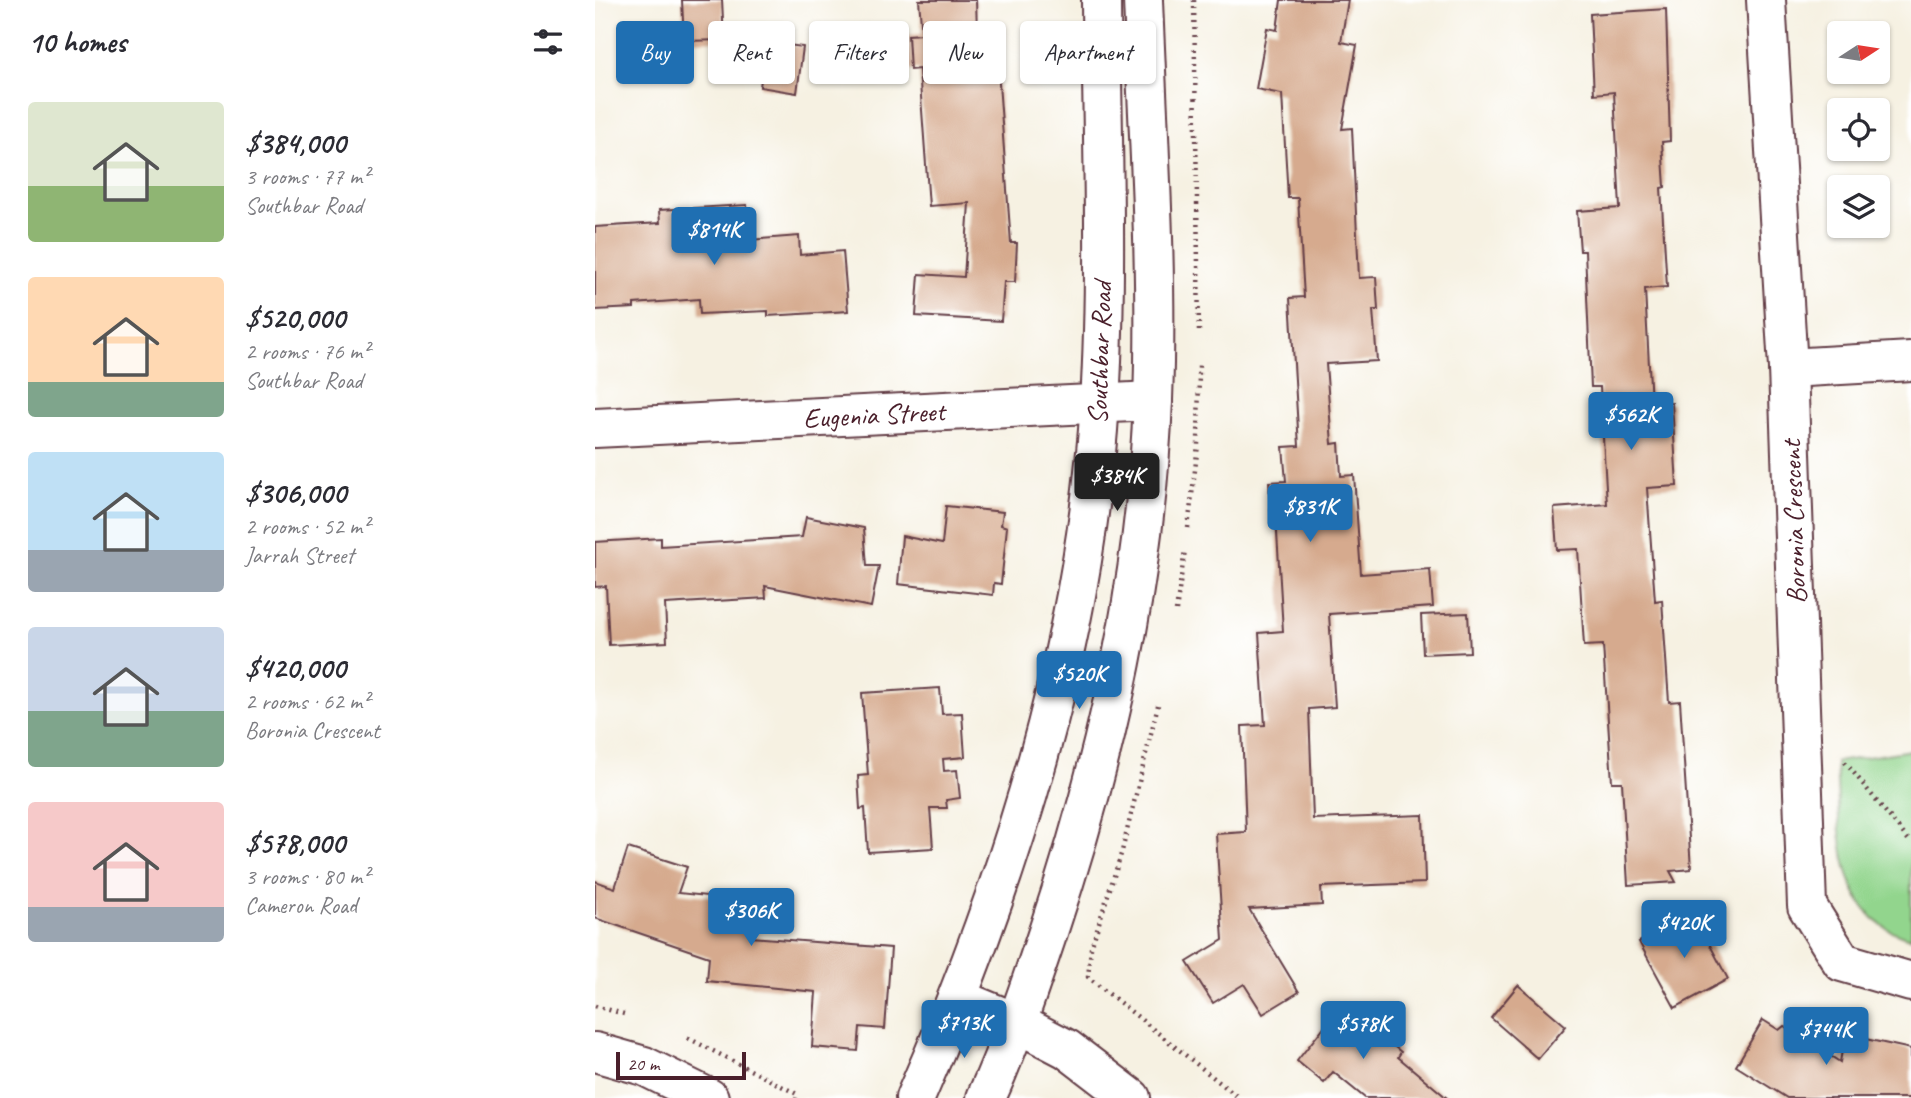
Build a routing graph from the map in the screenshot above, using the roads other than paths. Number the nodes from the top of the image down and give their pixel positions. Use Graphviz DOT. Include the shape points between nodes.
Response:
graph roads {
  1 [pos="1101,0"];
  2 [pos="1143,0"];
  3 [pos="1766,0"];
  4 [pos="1911,361"];
  5 [pos="1788,368"];
  6 [pos="1153,401"];
  7 [pos="1100,403"];
  8 [pos="595,428"];
  9 [pos="1911,982"];
  10 [pos="959,999"];
  11 [pos="1017,1023"];
  12 [pos="595,1052"];
  13 [pos="709,1098"];
  14 [pos="915,1098"];
  15 [pos="986,1098"];
  16 [pos="1131,1098"];
  1 -- 7 [label="main road, Southbar Road"];
  2 -- 6 [label="main road, Southbar Road" via="1154,284"];
  3 -- 5 [label="main road, Boronia Crescent"];
  4 -- 5 [label="main road"];
  5 -- 9 [label="main road, Boronia Crescent" via="1807,906 1842,962"];
  6 -- 7 [label="main road, Eugenia Street"];
  6 -- 11 [label="main road, Southbar Road" via="1142,534 1120,670 1081,833"];
  7 -- 8 [label="main road, Eugenia Street"];
  7 -- 10 [label="main road, Southbar Road" via="1085,534 1061,673 1022,821"];
  10 -- 11 [label="main road"];
  10 -- 14 [label="main road, Southbar Road"];
  11 -- 15 [label="main road, Southbar Road"];
  11 -- 16 [label="main road" via="1067,1049"];
  12 -- 13 [label="main road" via="644,1066"];
}
